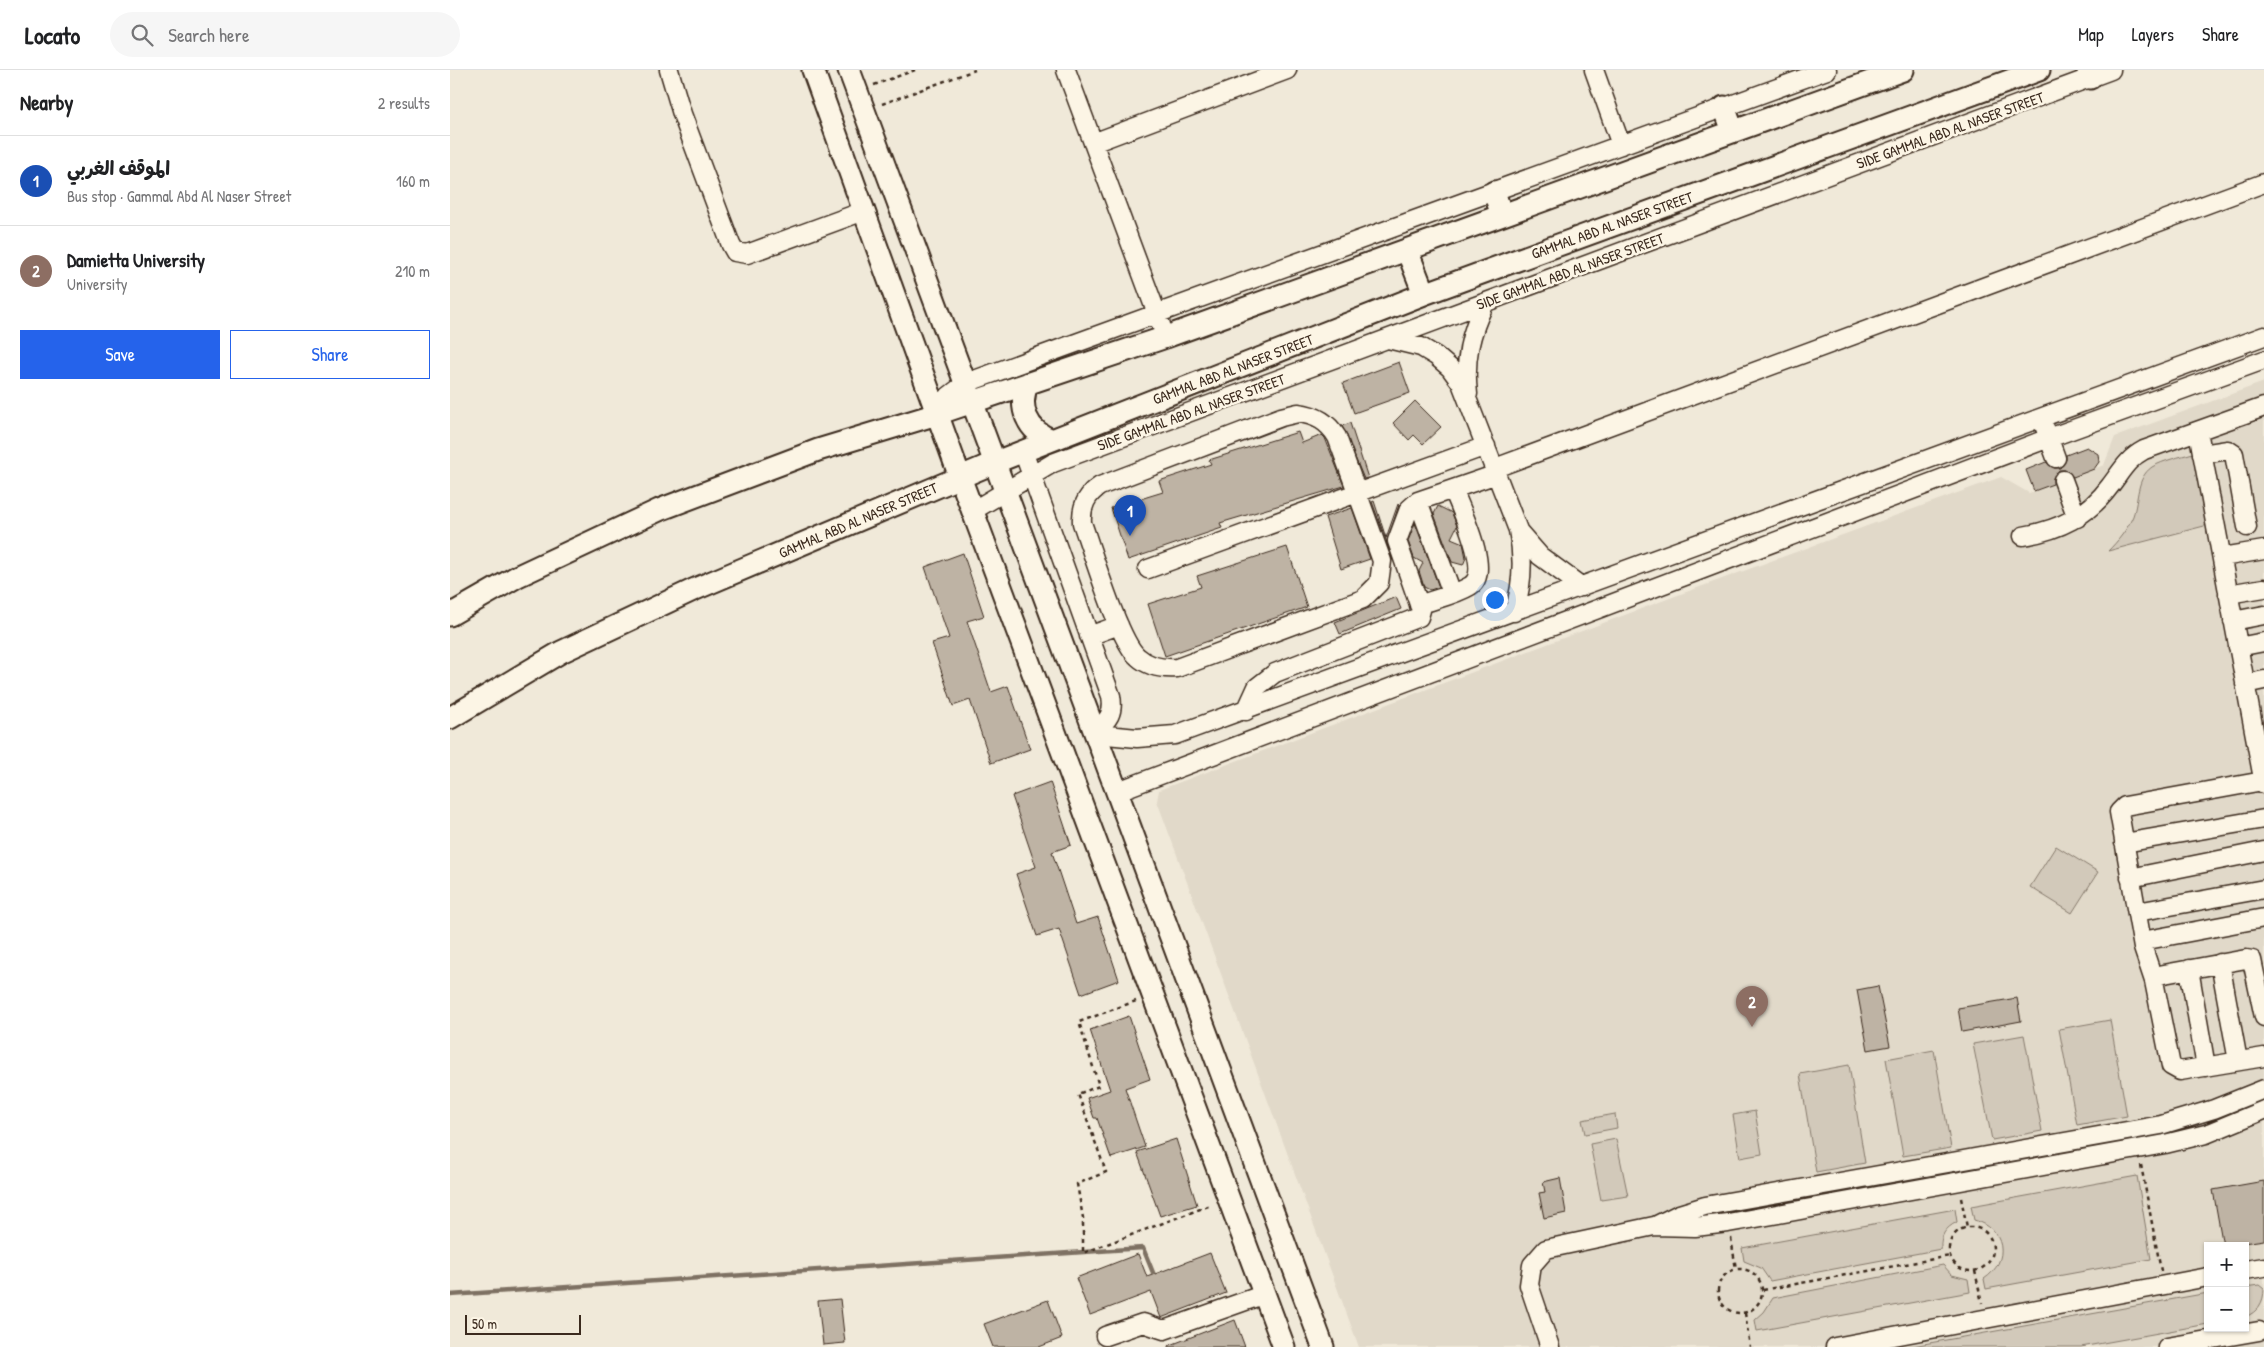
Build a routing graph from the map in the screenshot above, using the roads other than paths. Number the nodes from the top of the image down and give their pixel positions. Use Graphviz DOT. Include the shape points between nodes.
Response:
graph roads {
  1 [pos="669,70"];
  2 [pos="813,70"];
  3 [pos="849,70"];
  4 [pos="1066,70"];
  5 [pos="1287,70"];
  6 [pos="1594,70"];
  7 [pos="1903,70"];
  8 [pos="2039,70"];
  9 [pos="2111,70"];
  10 [pos="1816,72"];
  11 [pos="1264,74"];
  12 [pos="2089,74"];
  13 [pos="1724,107"];
  14 [pos="1733,132"];
  15 [pos="1093,143"];
  16 [pos="1621,145"];
  17 [pos="2264,183"];
  18 [pos="1494,192"];
  19 [pos="864,211"];
  20 [pos="1502,215"];
  21 [pos="1407,250"];
  22 [pos="1424,294"];
  23 [pos="1485,303"];
  24 [pos="1157,314"];
  25 [pos="2264,336"];
  26 [pos="1166,337"];
  27 [pos="1386,339"];
  28 [pos="2264,360"];
  29 [pos="1028,383"];
  30 [pos="970,392"];
  31 [pos="1468,399"];
  32 [pos="2264,407"];
  33 [pos="937,414"];
  34 [pos="2243,415"];
  35 [pos="2042,418"];
  36 [pos="2264,422"];
  37 [pos="2198,431"];
  38 [pos="2049,438"];
  39 [pos="1052,440"];
  40 [pos="1486,446"];
  41 [pos="1023,451"];
  42 [pos="2202,454"];
  43 [pos="2056,458"];
  44 [pos="996,462"];
  45 [pos="1496,471"];
  46 [pos="1031,475"];
  47 [pos="960,477"];
  48 [pos="2064,480"];
  49 [pos="1453,489"];
  50 [pos="1006,491"];
  51 [pos="1357,492"];
  52 [pos="1418,501"];
  53 [pos="974,510"];
  54 [pos="2077,518"];
  55 [pos="2247,527"];
  56 [pos="1518,530"];
  57 [pos="2023,536"];
  58 [pos="2264,550"];
  59 [pos="2222,557"];
  60 [pos="1148,569"];
  61 [pos="1582,587"];
  62 [pos="2264,588"];
  63 [pos="1452,593"];
  64 [pos="2228,594"];
  65 [pos="1419,605"];
  66 [pos="1514,612"];
  67 [pos="450,615"];
  68 [pos="2264,615"];
  69 [pos="2234,620"];
  70 [pos="1119,625"];
  71 [pos="1089,636"];
  72 [pos="2264,642"];
  73 [pos="1356,643"];
  74 [pos="2238,647"];
  75 [pos="1365,667"];
  76 [pos="2264,680"];
  77 [pos="2245,684"];
  78 [pos="1246,711"];
  79 [pos="450,718"];
  80 [pos="2259,725"];
  81 [pos="1096,732"];
  82 [pos="2263,773"];
  83 [pos="1118,791"];
  84 [pos="2264,819"];
  85 [pos="2124,843"];
  86 [pos="2264,851"];
  87 [pos="2130,878"];
  88 [pos="2264,889"];
  89 [pos="2136,912"];
  90 [pos="2264,918"];
  91 [pos="2142,941"];
  92 [pos="2220,964"];
  93 [pos="2189,969"];
  94 [pos="2153,976"];
  95 [pos="2264,1017"];
  96 [pos="2264,1057"];
  97 [pos="2238,1061"];
  98 [pos="2206,1066"];
  99 [pos="2264,1089"];
  100 [pos="2264,1110"];
  101 [pos="1654,1226"];
  102 [pos="2264,1267"];
  103 [pos="2249,1269"];
  104 [pos="2204,1279"];
  105 [pos="1265,1294"];
  106 [pos="2261,1326"];
  107 [pos="1104,1336"];
  108 [pos="1284,1347"];
  109 [pos="1323,1347"];
  110 [pos="1550,1347"];
  111 [pos="1835,1347"];
  112 [pos="2167,1347"];
  113 [pos="2249,1347"];
  1 -- 19 [label="street" via="682,114 735,252 747,254"];
  2 -- 19 [label="main road"];
  3 -- 30 [label="main road"];
  4 -- 15 [label="street"];
  5 -- 11 [label="street"];
  6 -- 16 [label="street"];
  7 -- 14 [label="main road"];
  8 -- 22 [label="main road, GAMMAL ABD AL NASER STREET"];
  9 -- 12 [label="street, SIDE GAMMAL ABD AL NASER STREET"];
  10 -- 13 [label="street"];
  11 -- 15 [label="street"];
  12 -- 23 [label="street, SIDE GAMMAL ABD AL NASER STREET"];
  13 -- 14 [label="main road"];
  13 -- 16 [label="street"];
  14 -- 20 [label="main road"];
  15 -- 24 [label="street"];
  16 -- 18 [label="street"];
  17 -- 45 [label="street"];
  18 -- 20 [label="main road"];
  18 -- 24 [label="street"];
  19 -- 33 [label="main road"];
  20 -- 21 [label="main road"];
  21 -- 22 [label="main road"];
  21 -- 26 [label="main road"];
  22 -- 39 [label="main road, GAMMAL ABD AL NASER STREET"];
  23 -- 27 [label="street, SIDE GAMMAL ABD AL NASER STREET"];
  23 -- 31 [label="street" via="1467,349"];
  24 -- 26 [label="street"];
  24 -- 30 [label="street"];
  25 -- 35 [label="street"];
  26 -- 29 [label="main road"];
  27 -- 31 [label="street" via="1404,341 1436,356 1455,376"];
  27 -- 46 [label="street, SIDE GAMMAL ABD AL NASER STREET" via="1053,463"];
  28 -- 38 [label="street"];
  29 -- 30 [label="main road"];
  29 -- 39 [label="main road" via="1023,398 1025,414 1032,427"];
  30 -- 33 [label="main road"];
  30 -- 44 [label="main road"];
  31 -- 40 [label="street"];
  32 -- 34 [label="street"];
  33 -- 47 [label="main road"];
  33 -- 67 [label="main road" via="818,450 659,510 518,576"];
  34 -- 36 [label="street"];
  34 -- 37 [label="street"];
  35 -- 38 [label="street"];
  35 -- 61 [label="street"];
  37 -- 42 [label="street"];
  37 -- 54 [label="street" via="2136,454 2123,466 2102,496"];
  38 -- 43 [label="street"];
  38 -- 83 [label="street"];
  39 -- 41 [label="main road, GAMMAL ABD AL NASER STREET"];
  40 -- 45 [label="street"];
  40 -- 51 [label="street"];
  41 -- 44 [label="main road, GAMMAL ABD AL NASER STREET"];
  41 -- 46 [label="street"];
  42 -- 55 [label="street" via="2228,450 2234,454"];
  42 -- 59 [label="street"];
  44 -- 47 [label="main road, GAMMAL ABD AL NASER STREET"];
  44 -- 50 [label="main road"];
  45 -- 49 [label="street"];
  45 -- 56 [label="street"];
  46 -- 50 [label="street, SIDE GAMMAL ABD AL NASER STREET"];
  46 -- 71 [label="street"];
  47 -- 53 [label="main road"];
  47 -- 79 [label="main road, GAMMAL ABD AL NASER STREET" via="693,590 561,652"];
  48 -- 54 [label="street"];
  49 -- 52 [label="street"];
  49 -- 63 [label="street" via="1480,565 1471,586"];
  50 -- 53 [label="street, SIDE GAMMAL ABD AL NASER STREET"];
  50 -- 81 [label="main road"];
  51 -- 60 [label="street"];
  51 -- 70 [label="street" via="1382,561 1375,589 1363,599 1177,668 1152,666 1137,657 1126,643"];
  51 -- 70 [label="street" via="1333,431 1316,417 1298,413 1100,486 1090,493 1083,506 1082,523"];
  52 -- 63 [label="street"];
  52 -- 65 [label="street" via="1410,509 1397,541"];
  53 -- 105 [label="main road"];
  54 -- 57 [label="street" via="2060,527"];
  56 -- 61 [label="street" via="1540,556"];
  56 -- 66 [label="street" via="1522,571"];
  58 -- 59 [label="street"];
  59 -- 64 [label="street"];
  61 -- 66 [label="street"];
  62 -- 64 [label="street"];
  63 -- 65 [label="street"];
  64 -- 69 [label="street"];
  65 -- 73 [label="street" via="1420,614 1416,620"];
  66 -- 75 [label="street"];
  68 -- 69 [label="street"];
  69 -- 74 [label="street"];
  70 -- 71 [label="street"];
  71 -- 81 [label="street" via="1112,703 1109,718"];
  72 -- 74 [label="street"];
  73 -- 75 [label="street"];
  73 -- 78 [label="street" via="1269,676 1257,687"];
  74 -- 77 [label="street"];
  75 -- 78 [label="street"];
  76 -- 77 [label="street"];
  77 -- 80 [label="street"];
  78 -- 81 [label="street" via="1175,736 1137,738"];
  80 -- 82 [label="street"];
  81 -- 83 [label="main road"];
  82 -- 85 [label="street" via="2123,807 2119,816"];
  83 -- 109 [label="main road"];
  84 -- 85 [label="street"];
  85 -- 87 [label="street"];
  86 -- 87 [label="street"];
  87 -- 89 [label="street"];
  88 -- 89 [label="street"];
  89 -- 91 [label="street"];
  90 -- 91 [label="street"];
  91 -- 94 [label="street"];
  92 -- 93 [label="street"];
  92 -- 95 [label="street" via="2252,960"];
  92 -- 97 [label="street"];
  93 -- 94 [label="street"];
  93 -- 98 [label="street"];
  94 -- 98 [label="street" via="2171,1066 2180,1071"];
  96 -- 97 [label="street"];
  97 -- 98 [label="street"];
  99 -- 101 [label="street" via="2161,1125 1705,1206"];
  100 -- 101 [label="street" via="2206,1134 2138,1149 1728,1223 1695,1227"];
  101 -- 110 [label="street" via="1556,1245 1538,1256 1532,1264 1528,1285"];
  102 -- 103 [label="street"];
  104 -- 111 [label="street"];
  105 -- 107 [label="street" via="1164,1330 1143,1323"];
  105 -- 108 [label="main road"];
  106 -- 112 [label="street"];
  106 -- 113 [label="street"];
}
